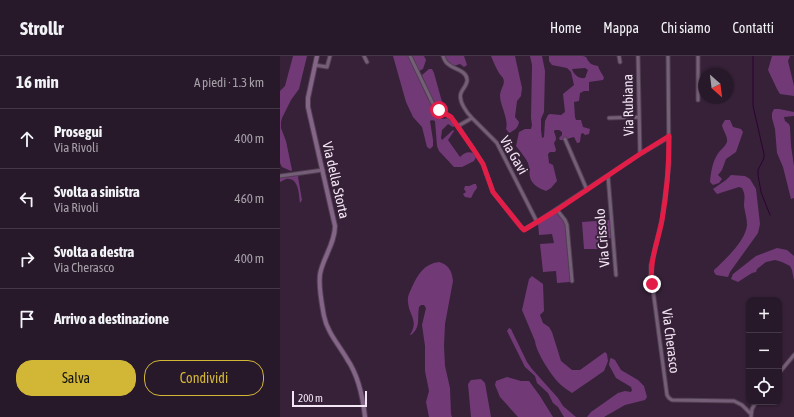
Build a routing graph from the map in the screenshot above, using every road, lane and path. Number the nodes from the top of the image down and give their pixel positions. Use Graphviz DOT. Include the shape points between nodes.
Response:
graph roads {
  1 [pos="317,56"];
  2 [pos="330,56"];
  3 [pos="364,56"];
  4 [pos="410,56"];
  5 [pos="443,56"];
  6 [pos="619,56"];
  7 [pos="638,56"];
  8 [pos="668,56"];
  9 [pos="698,56"];
  10 [pos="367,62"];
  11 [pos="620,62"];
  12 [pos="315,65"];
  13 [pos="698,68"];
  14 [pos="639,117"];
  15 [pos="472,118"];
  16 [pos="609,118"];
  17 [pos="458,126"];
  18 [pos="669,136"];
  19 [pos="565,139"];
  20 [pos="640,154"];
  21 [pos="323,170"];
  22 [pos="280,176"];
  23 [pos="608,176"];
  24 [pos="587,190"];
  25 [pos="557,210"];
  26 [pos="537,222"];
  27 [pos="616,275"];
  28 [pos="572,281"];
  29 [pos="794,355"];
  30 [pos="782,369"];
  31 [pos="755,405"];
  32 [pos="751,415"];
  33 [pos="365,417"];
  1 -- 12 [label="main road, Via della Storta"];
  2 -- 12 [label="street" via="327,67"];
  3 -- 10 [label="street"];
  4 -- 17 [label="street" via="434,106"];
  5 -- 15 [label="street, Via Gavi" via="448,64 467,77 460,96 464,109"];
  6 -- 11 [label="street"];
  7 -- 14 [label="street, Via Rubiana"];
  8 -- 18 [label="street, Via Cherasco"];
  9 -- 13 [label="street"];
  12 -- 21 [label="main road, Via della Storta" via="308,107"];
  14 -- 16 [label="street"];
  14 -- 20 [label="street, Via Rubiana"];
  15 -- 17 [label="street"];
  15 -- 26 [label="street, Via Gavi" via="499,145"];
  17 -- 26 [label="street" via="483,164 493,192 521,227 525,229"];
  18 -- 20 [label="street"];
  18 -- 32 [label="street, Via Cherasco" via="667,187 651,265 667,395 672,400 734,401"];
  19 -- 24 [label="street"];
  20 -- 23 [label="street"];
  21 -- 22 [label="street"];
  21 -- 33 [label="main road, Via della Storta" via="335,226 332,243 320,270 324,316 331,334 353,369"];
  23 -- 24 [label="street"];
  23 -- 27 [label="street, Via Crissolo"];
  24 -- 25 [label="street"];
  25 -- 26 [label="street"];
  25 -- 28 [label="street" via="567,225"];
  29 -- 30 [label="street"];
  31 -- 32 [label="street"];
}
